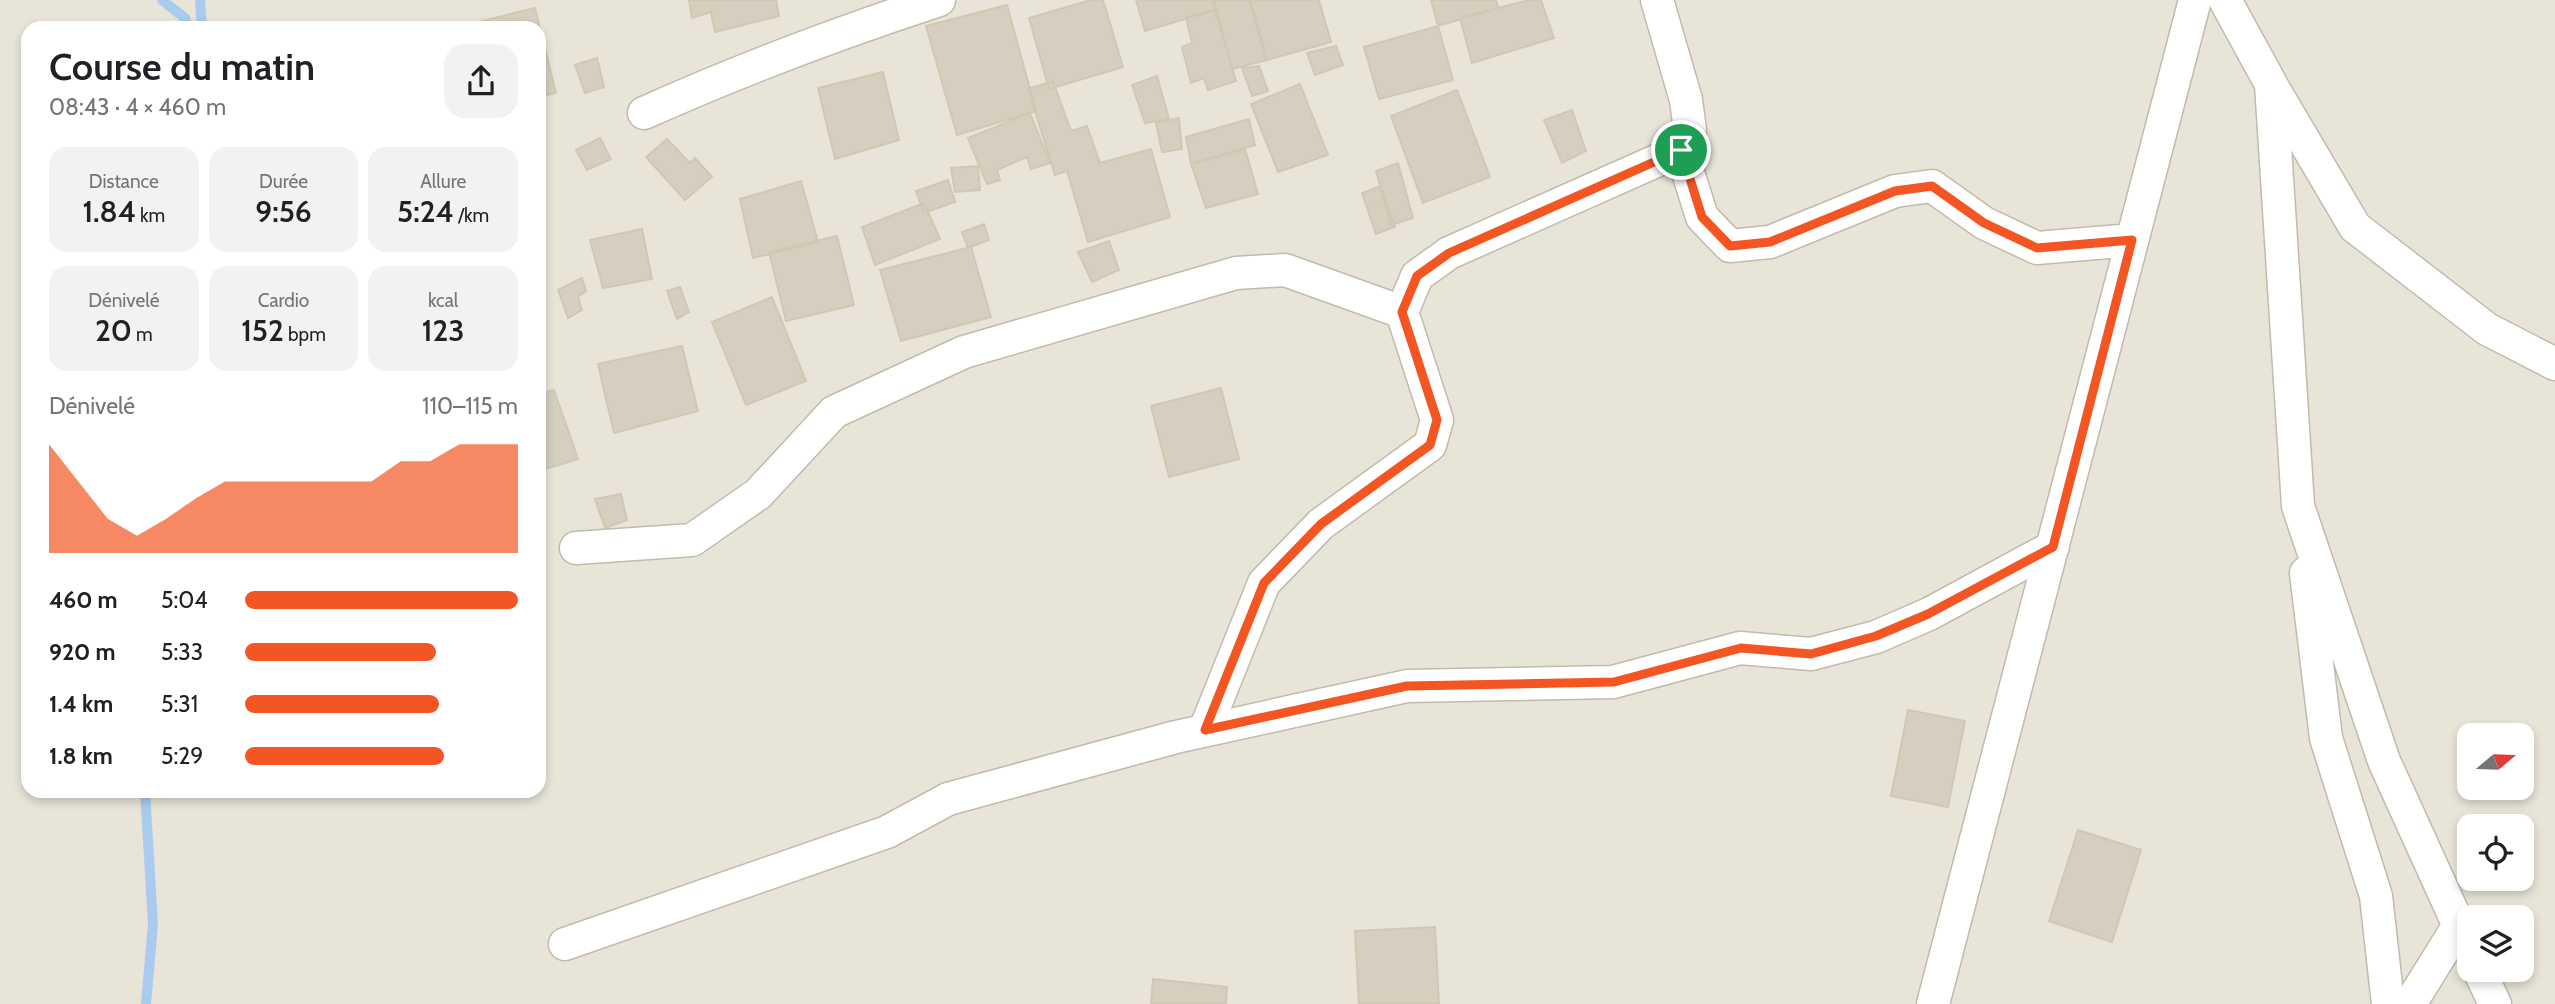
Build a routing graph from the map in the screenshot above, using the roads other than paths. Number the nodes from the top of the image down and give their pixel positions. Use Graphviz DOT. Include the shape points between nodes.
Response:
graph roads {
  1 [pos="939,0"];
  2 [pos="1657,0"];
  3 [pos="2195,0"];
  4 [pos="2225,0"];
  5 [pos="2271,84"];
  6 [pos="644,113"];
  7 [pos="1681,150"];
  8 [pos="2132,240"];
  9 [pos="1402,312"];
  10 [pos="2555,364"];
  11 [pos="2298,506"];
  12 [pos="2053,547"];
  13 [pos="576,548"];
  14 [pos="1205,730"];
  15 [pos="2457,921"];
  16 [pos="565,944"];
  17 [pos="2457,945"];
  18 [pos="2485,982"];
  19 [pos="1933,1004"];
  20 [pos="2388,1004"];
  21 [pos="2410,1004"];
  22 [pos="2495,1004"];
  1 -- 6 [label="street" via="764,62"];
  2 -- 7 [label="street" via="1686,100 1690,130"];
  3 -- 8 [label="street"];
  4 -- 5 [label="street"];
  5 -- 10 [label="street" via="2355,228 2487,329"];
  5 -- 11 [label="street"];
  7 -- 8 [label="street" via="1702,217 1730,246 1770,242 1895,191 1932,186 1984,223 2037,248"];
  7 -- 9 [label="street" via="1449,253 1417,276"];
  8 -- 12 [label="street"];
  9 -- 13 [label="street" via="1285,270 1223,277 964,352 834,412 758,494 692,540"];
  9 -- 14 [label="street" via="1437,420 1430,445 1321,524 1264,583"];
  11 -- 15 [label="street" via="2384,761"];
  11 -- 20 [label="street" via="2326,738 2376,896"];
  12 -- 14 [label="street" via="1928,614 1876,636 1811,654 1741,648 1614,682 1407,686"];
  12 -- 19 [label="street"];
  14 -- 16 [label="street" via="948,799 887,832"];
  17 -- 21 [label="street"];
  18 -- 22 [label="street"];
}
